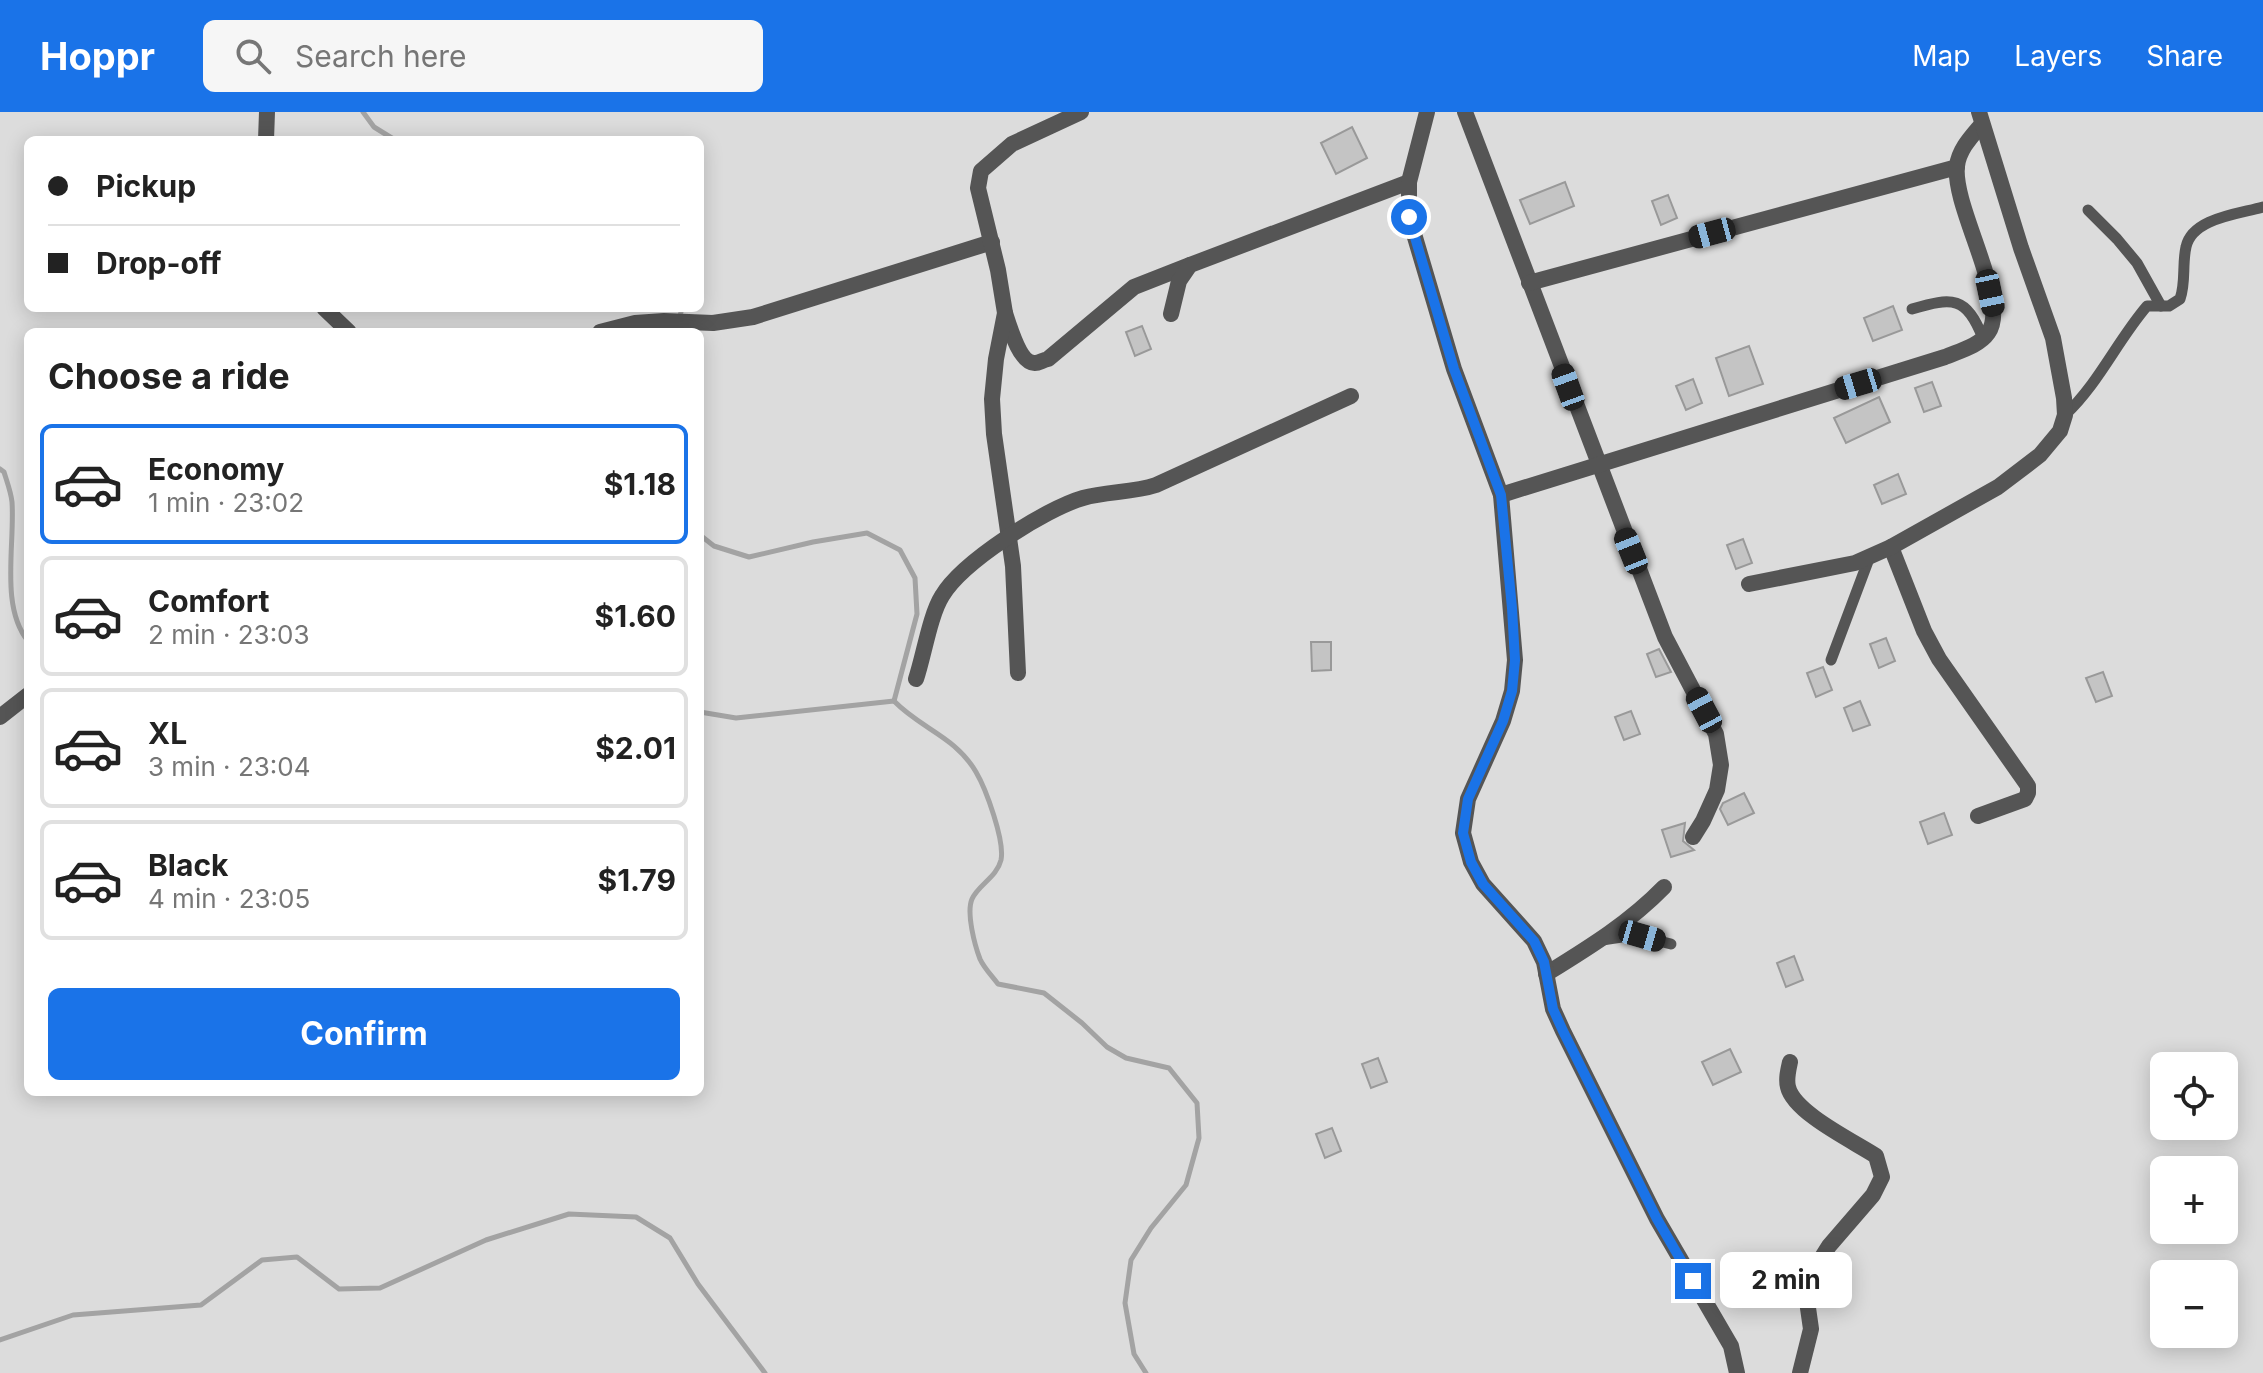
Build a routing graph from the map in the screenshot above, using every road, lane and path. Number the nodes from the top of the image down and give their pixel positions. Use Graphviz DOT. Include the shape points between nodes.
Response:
graph roads {
  1 [pos="267,112"];
  2 [pos="1081,112"];
  3 [pos="1427,112"];
  4 [pos="1465,112"];
  5 [pos="1980,118"];
  6 [pos="266,136"];
  7 [pos="1957,167"];
  8 [pos="1409,182"];
  9 [pos="2263,207"];
  10 [pos="2088,210"];
  11 [pos="992,242"];
  12 [pos="1190,265"];
  13 [pos="1529,283"];
  14 [pos="2161,306"];
  15 [pos="1912,309"];
  16 [pos="328,312"];
  17 [pos="1005,313"];
  18 [pos="1171,314"];
  19 [pos="345,328"];
  20 [pos="616,328"];
  21 [pos="1983,338"];
  22 [pos="1351,396"];
  23 [pos="2065,415"];
  24 [pos="1597,465"];
  25 [pos="1501,495"];
  26 [pos="1009,538"];
  27 [pos="1891,547"];
  28 [pos="1870,556"];
  29 [pos="1749,584"];
  30 [pos="1831,660"];
  31 [pos="1018,673"];
  32 [pos="916,679"];
  33 [pos="24,698"];
  34 [pos="0,717"];
  35 [pos="1978,816"];
  36 [pos="1693,837"];
  37 [pos="1664,887"];
  38 [pos="1598,940"];
  39 [pos="1671,944"];
  40 [pos="1546,974"];
  41 [pos="1790,1062"];
  42 [pos="1737,1373"];
  43 [pos="1800,1373"];
  1 -- 6 [label="street"];
  2 -- 11 [label="street" via="1012,144 981,171 978,188"];
  3 -- 8 [label="street"];
  4 -- 13 [label="street"];
  5 -- 7 [label="street"];
  5 -- 23 [label="street" via="2053,338"];
  7 -- 13 [label="street"];
  7 -- 21 [label="street" via="1994,310"];
  8 -- 12 [label="street"];
  8 -- 25 [label="street" via="1409,217 1421,261"];
  9 -- 14 [label="lane" via="2210,222 2195,233 2186,244 2180,299"];
  10 -- 14 [label="lane" via="2137,263"];
  11 -- 17 [label="street"];
  11 -- 20 [label="street" via="753,317"];
  12 -- 17 [label="street" via="1134,287 1048,359 1035,363 1021,354"];
  12 -- 18 [label="street" via="1179,281"];
  13 -- 24 [label="street"];
  14 -- 23 [label="lane" via="2147,306 2086,395"];
  15 -- 21 [label="lane" via="1944,300 1955,303 1973,314"];
  16 -- 19 [label="street"];
  17 -- 26 [label="street" via="992,399"];
  21 -- 24 [label="street" via="1945,357"];
  22 -- 26 [label="street" via="1156,485 1080,499"];
  23 -- 27 [label="street" via="2060,431 2040,455 1998,487"];
  24 -- 25 [label="street"];
  24 -- 36 [label="street" via="1665,637 1720,748 1717,790"];
  25 -- 40 [label="street" via="1515,660 1512,691 1468,799 1463,833 1483,884 1534,941"];
  26 -- 31 [label="street"];
  26 -- 32 [label="street" via="971,564 940,597"];
  27 -- 28 [label="street"];
  27 -- 35 [label="street" via="1939,659 2028,786 2025,799"];
  28 -- 29 [label="street"];
  28 -- 30 [label="lane"];
  33 -- 34 [label="street"];
  37 -- 38 [label="street" via="1641,911"];
  38 -- 39 [label="lane" via="1635,935"];
  38 -- 40 [label="street"];
  40 -- 42 [label="street" via="1563,1031 1657,1219 1731,1346"];
  41 -- 43 [label="street" via="1787,1075 1800,1107 1876,1156 1882,1177 1807,1281 1811,1329"];
}
